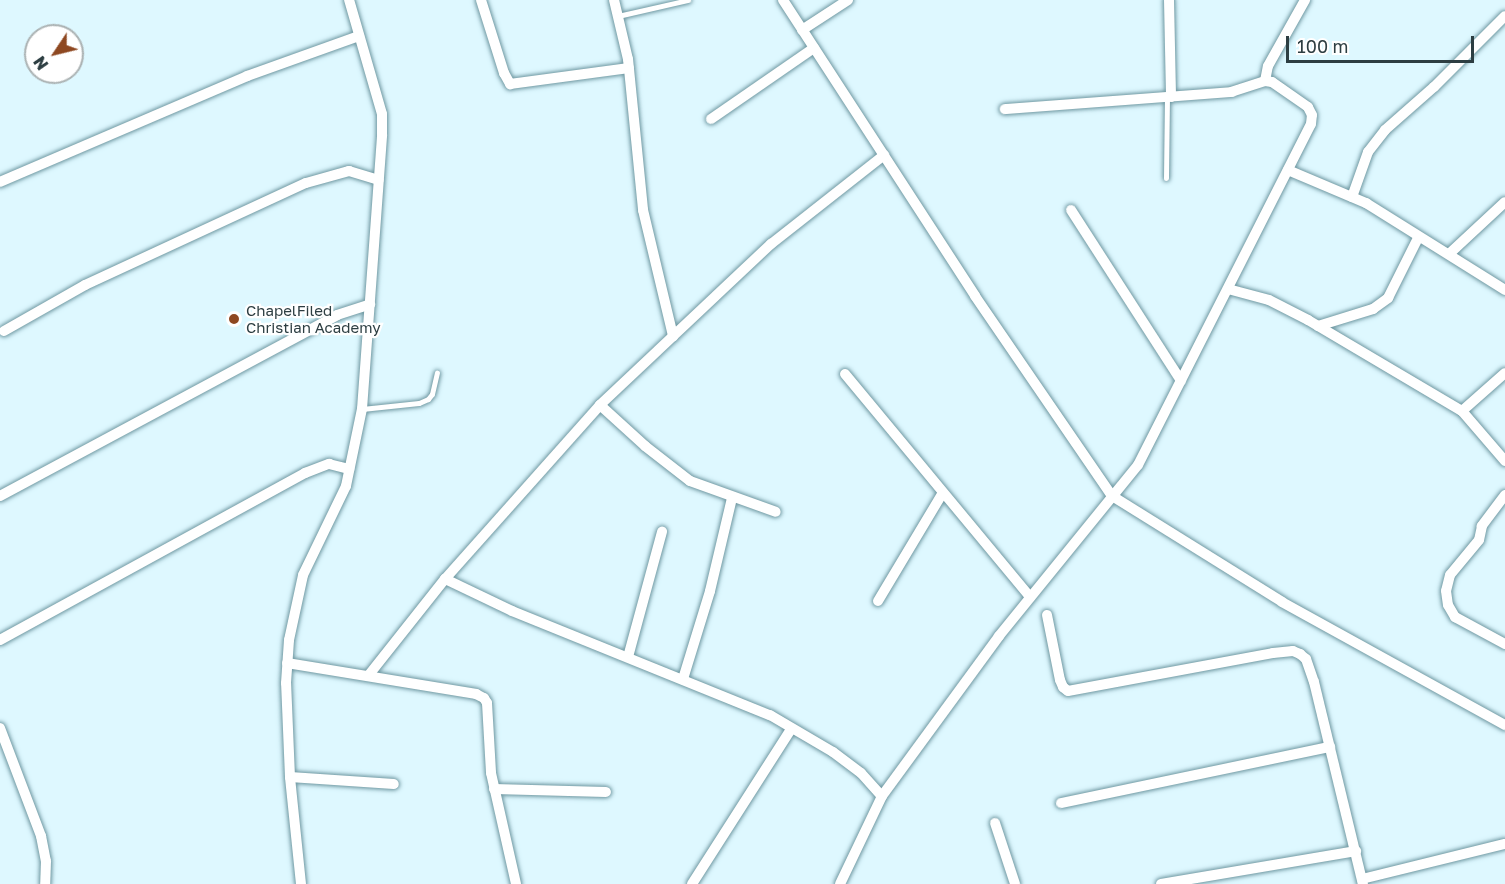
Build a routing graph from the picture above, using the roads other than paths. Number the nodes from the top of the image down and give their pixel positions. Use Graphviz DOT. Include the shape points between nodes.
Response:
graph roads {
  1 [pos="349,0"];
  2 [pos="481,0"];
  3 [pos="614,0"];
  4 [pos="688,0"];
  5 [pos="783,0"];
  6 [pos="848,0"];
  7 [pos="1169,0"];
  8 [pos="1305,0"];
  9 [pos="617,16"];
  10 [pos="1505,16"];
  11 [pos="802,30"];
  12 [pos="359,36"];
  13 [pos="814,48"];
  14 [pos="629,68"];
  15 [pos="1265,81"];
  16 [pos="1169,97"];
  17 [pos="1005,109"];
  18 [pos="711,119"];
  19 [pos="884,155"];
  20 [pos="1288,170"];
  21 [pos="1166,178"];
  22 [pos="379,180"];
  23 [pos="0,182"];
  24 [pos="1352,197"];
  25 [pos="1505,202"];
  26 [pos="1071,210"];
  27 [pos="1418,238"];
  28 [pos="1449,254"];
  29 [pos="1228,289"];
  30 [pos="1505,290"];
  31 [pos="370,304"];
  32 [pos="1318,326"];
  33 [pos="4,332"];
  34 [pos="673,336"];
  35 [pos="437,373"];
  36 [pos="845,374"];
  37 [pos="1505,374"];
  38 [pos="1181,381"];
  39 [pos="600,405"];
  40 [pos="362,409"];
  41 [pos="1462,411"];
  42 [pos="1505,461"];
  43 [pos="349,469"];
  44 [pos="942,494"];
  45 [pos="1505,495"];
  46 [pos="0,496"];
  47 [pos="1112,496"];
  48 [pos="732,498"];
  49 [pos="776,512"];
  50 [pos="662,531"];
  51 [pos="445,579"];
  52 [pos="1030,597"];
  53 [pos="878,601"];
  54 [pos="1047,615"];
  55 [pos="0,640"];
  56 [pos="1505,644"];
  57 [pos="628,657"];
  58 [pos="287,663"];
  59 [pos="368,676"];
  60 [pos="683,679"];
  61 [pos="1505,725"];
  62 [pos="0,728"];
  63 [pos="791,729"];
  64 [pos="1330,747"];
  65 [pos="290,777"];
  66 [pos="394,784"];
  67 [pos="494,789"];
  68 [pos="606,792"];
  69 [pos="882,796"];
  70 [pos="1061,803"];
  71 [pos="995,824"];
  72 [pos="1505,844"];
  73 [pos="1356,851"];
  74 [pos="1363,881"];
  75 [pos="45,884"];
  76 [pos="301,884"];
  77 [pos="516,884"];
  78 [pos="692,884"];
  79 [pos="840,884"];
  80 [pos="1015,884"];
  81 [pos="1161,884"];
  1 -- 12 [label="street"];
  2 -- 14 [label="street" via="510,84"];
  3 -- 9 [label="street"];
  4 -- 9 [label="lane"];
  5 -- 11 [label="street"];
  6 -- 11 [label="street"];
  7 -- 16 [label="street"];
  8 -- 15 [label="street" via="1268,66"];
  9 -- 14 [label="street"];
  10 -- 24 [label="street" via="1386,130 1368,152"];
  11 -- 13 [label="street"];
  12 -- 22 [label="street" via="382,114"];
  12 -- 23 [label="street" via="247,75"];
  13 -- 18 [label="street"];
  13 -- 19 [label="street"];
  14 -- 34 [label="street" via="643,210"];
  15 -- 16 [label="street" via="1232,92"];
  15 -- 20 [label="street" via="1308,107 1312,116"];
  16 -- 17 [label="street"];
  16 -- 21 [label="lane"];
  19 -- 34 [label="street" via="771,244"];
  19 -- 47 [label="street"];
  20 -- 24 [label="street"];
  20 -- 29 [label="street"];
  22 -- 31 [label="street"];
  22 -- 33 [label="street" via="349,171 306,183 85,285"];
  24 -- 27 [label="street"];
  25 -- 28 [label="street"];
  26 -- 38 [label="street"];
  27 -- 28 [label="street"];
  27 -- 32 [label="street" via="1388,298 1373,309"];
  28 -- 30 [label="street"];
  29 -- 32 [label="street" via="1269,300"];
  29 -- 38 [label="street"];
  31 -- 40 [label="street"];
  31 -- 46 [label="street" via="337,315"];
  32 -- 41 [label="street"];
  34 -- 39 [label="street"];
  35 -- 40 [label="lane" via="428,399"];
  36 -- 44 [label="street"];
  37 -- 41 [label="street"];
  38 -- 47 [label="street" via="1138,465"];
  39 -- 48 [label="street" via="675,471"];
  39 -- 51 [label="street"];
  40 -- 43 [label="street"];
  41 -- 42 [label="street"];
  43 -- 55 [label="street" via="329,464 305,473"];
  43 -- 58 [label="street" via="341,497 303,575"];
  44 -- 52 [label="street"];
  44 -- 53 [label="street"];
  45 -- 56 [label="street" via="1482,526 1479,540 1450,575 1446,591 1455,617"];
  47 -- 52 [label="street"];
  47 -- 61 [label="street" via="1282,602"];
  48 -- 49 [label="street"];
  48 -- 60 [label="street" via="710,591"];
  50 -- 57 [label="street"];
  51 -- 57 [label="street" via="512,611"];
  51 -- 59 [label="street"];
  52 -- 69 [label="street"];
  54 -- 64 [label="street" via="1060,680 1068,691 1273,653 1300,654 1310,669"];
  57 -- 60 [label="street"];
  58 -- 59 [label="street"];
  58 -- 65 [label="street"];
  59 -- 67 [label="street" via="484,698"];
  60 -- 63 [label="street" via="748,704"];
  62 -- 75 [label="street" via="41,836"];
  63 -- 69 [label="street" via="833,752 861,773"];
  63 -- 78 [label="street"];
  64 -- 70 [label="street"];
  64 -- 73 [label="street"];
  65 -- 66 [label="street"];
  65 -- 76 [label="street"];
  67 -- 68 [label="street"];
  67 -- 77 [label="street"];
  69 -- 79 [label="street"];
  71 -- 80 [label="street"];
  72 -- 74 [label="street"];
  73 -- 74 [label="street"];
  73 -- 81 [label="street"];
}
